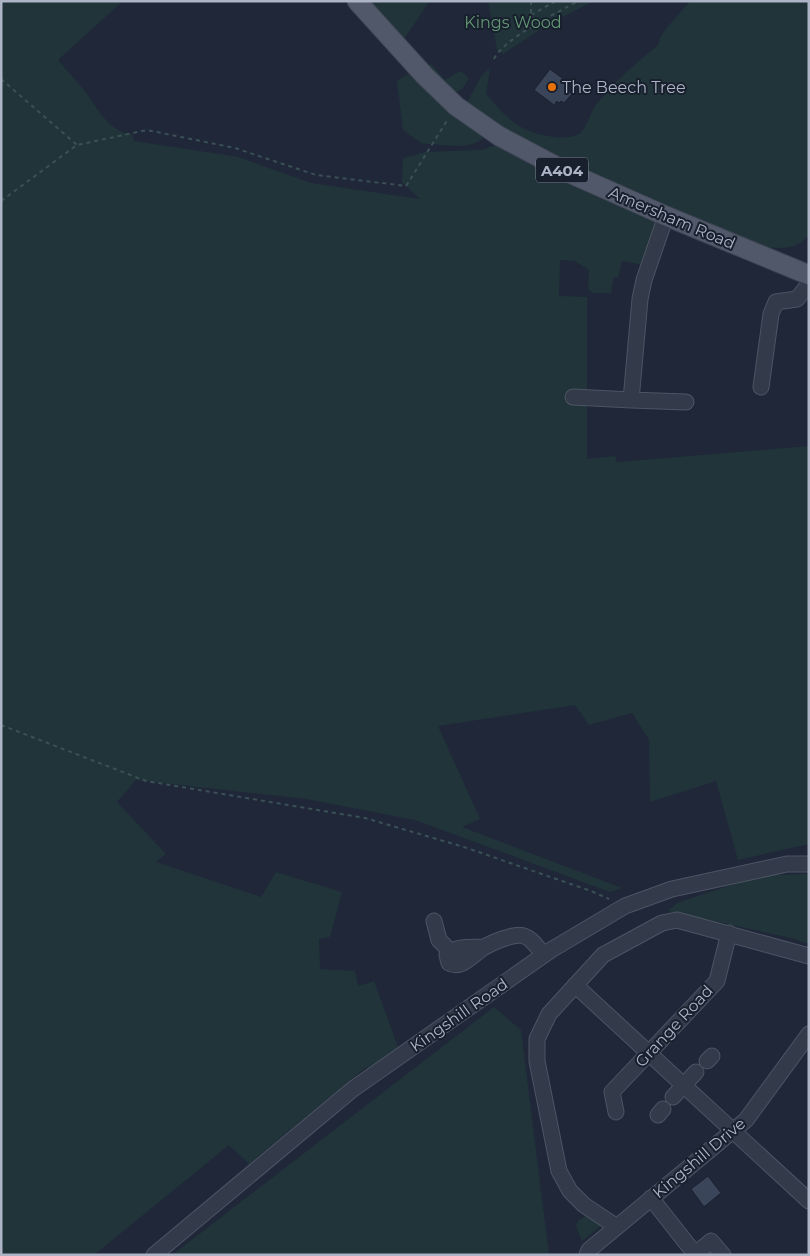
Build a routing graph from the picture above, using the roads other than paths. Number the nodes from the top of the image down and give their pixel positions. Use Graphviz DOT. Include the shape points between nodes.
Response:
graph roads {
  1 [pos="357,1"];
  2 [pos="666,216"];
  3 [pos="809,275"];
  4 [pos="809,284"];
  5 [pos="761,387"];
  6 [pos="573,397"];
  7 [pos="631,400"];
  8 [pos="686,402"];
  9 [pos="809,864"];
  10 [pos="434,921"];
  11 [pos="729,933"];
  12 [pos="544,955"];
  13 [pos="809,956"];
  14 [pos="576,985"];
  15 [pos="806,1044"];
  16 [pos="650,1053"];
  17 [pos="696,1072"];
  18 [pos="684,1085"];
  19 [pos="673,1097"];
  20 [pos="616,1112"];
  21 [pos="732,1132"];
  22 [pos="651,1198"];
  23 [pos="809,1201"];
  24 [pos="617,1227"];
  25 [pos="694,1254"];
  26 [pos="154,1255"];
  27 [pos="587,1255"];
  28 [pos="722,1255"];
  1 -- 2 [label="main road, Amersham Road / A404" via="456,106 499,136 558,168"];
  2 -- 3 [label="main road, Amersham Road / A404"];
  2 -- 7 [label="street" via="640,299"];
  4 -- 5 [label="street" via="797,299 776,302 771,314"];
  6 -- 7 [label="street"];
  7 -- 8 [label="street"];
  9 -- 12 [label="street, Kingshill Road" via="787,864 672,889 625,906"];
  10 -- 12 [label="street" via="438,940 450,951 449,962 453,965 458,965 484,947 520,934 531,940"];
  11 -- 13 [label="street"];
  11 -- 14 [label="street" via="678,920 662,923 603,955"];
  11 -- 16 [label="street, Grange Road" via="717,981"];
  12 -- 26 [label="street, Kingshill Road" via="353,1089"];
  14 -- 16 [label="street"];
  14 -- 24 [label="street" via="549,1014 537,1039 537,1061 559,1171 570,1191"];
  15 -- 21 [label="street, Kingshill Drive" via="746,1120"];
  16 -- 18 [label="street"];
  16 -- 20 [label="street, Grange Road" via="612,1092"];
  17 -- 18 [label="street"];
  18 -- 19 [label="street"];
  18 -- 21 [label="street"];
  21 -- 22 [label="street, Kingshill Drive"];
  21 -- 23 [label="street"];
  22 -- 24 [label="street, Kingshill Drive"];
  22 -- 25 [label="street"];
  24 -- 27 [label="street, Kingshill Drive"];
  25 -- 28 [label="street" via="712,1241"];
}
